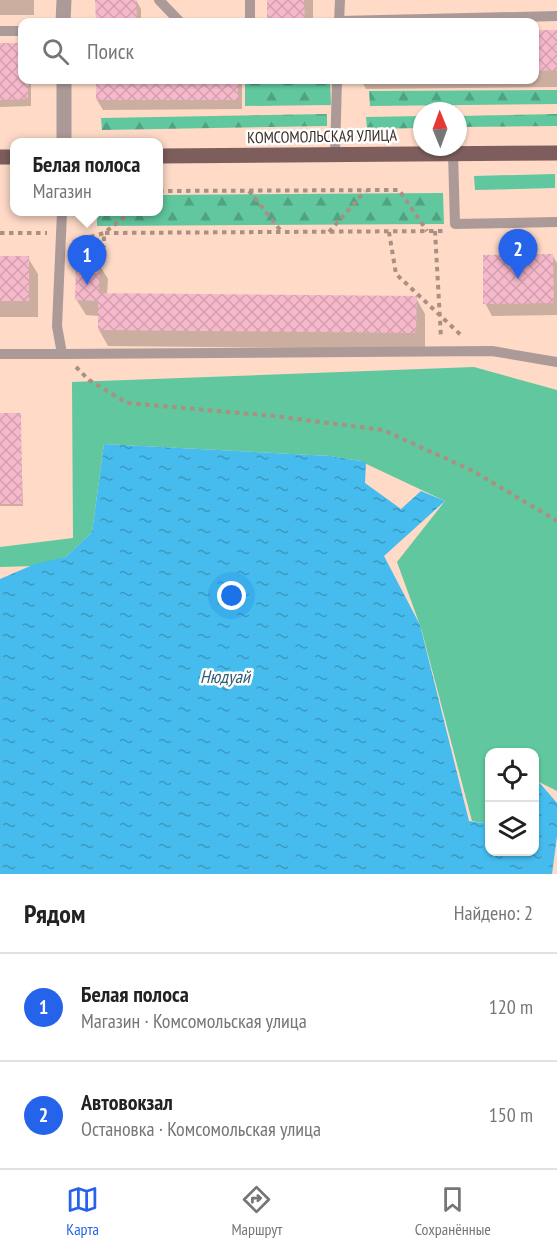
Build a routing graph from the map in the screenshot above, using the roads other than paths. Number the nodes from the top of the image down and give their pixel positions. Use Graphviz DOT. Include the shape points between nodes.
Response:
graph roads {
  1 [pos="64,0"];
  2 [pos="159,0"];
  3 [pos="250,0"];
  4 [pos="340,0"];
  5 [pos="557,16"];
  6 [pos="63,18"];
  7 [pos="176,18"];
  8 [pos="250,18"];
  9 [pos="340,18"];
  10 [pos="485,18"];
  11 [pos="0,31"];
  12 [pos="18,31"];
  13 [pos="64,84"];
  14 [pos="337,84"];
  15 [pos="64,138"];
  16 [pos="413,153"];
  17 [pos="467,153"];
  18 [pos="557,153"];
  19 [pos="335,154"];
  20 [pos="163,156"];
  21 [pos="453,156"];
  22 [pos="62,216"];
  23 [pos="557,222"];
  24 [pos="0,354"];
  25 [pos="62,354"];
  26 [pos="557,362"];
  1 -- 6 [label="street"];
  2 -- 7 [label="lane"];
  3 -- 8 [label="lane"];
  4 -- 9 [label="lane"];
  5 -- 10 [label="lane"];
  11 -- 12 [label="lane"];
  13 -- 15 [label="street"];
  14 -- 19 [label="lane"];
  16 -- 19 [label="main road, КОМСОМОЛЬСКАЯ УЛИЦА"];
  17 -- 18 [label="main road, КОМСОМОЛЬСКАЯ УЛИЦА"];
  19 -- 20 [label="main road, КОМСОМОЛЬСКАЯ УЛИЦА"];
  21 -- 23 [label="lane" via="455,224"];
  22 -- 25 [label="lane" via="57,326"];
  24 -- 25 [label="lane"];
  25 -- 26 [label="lane" via="478,351"];
}
